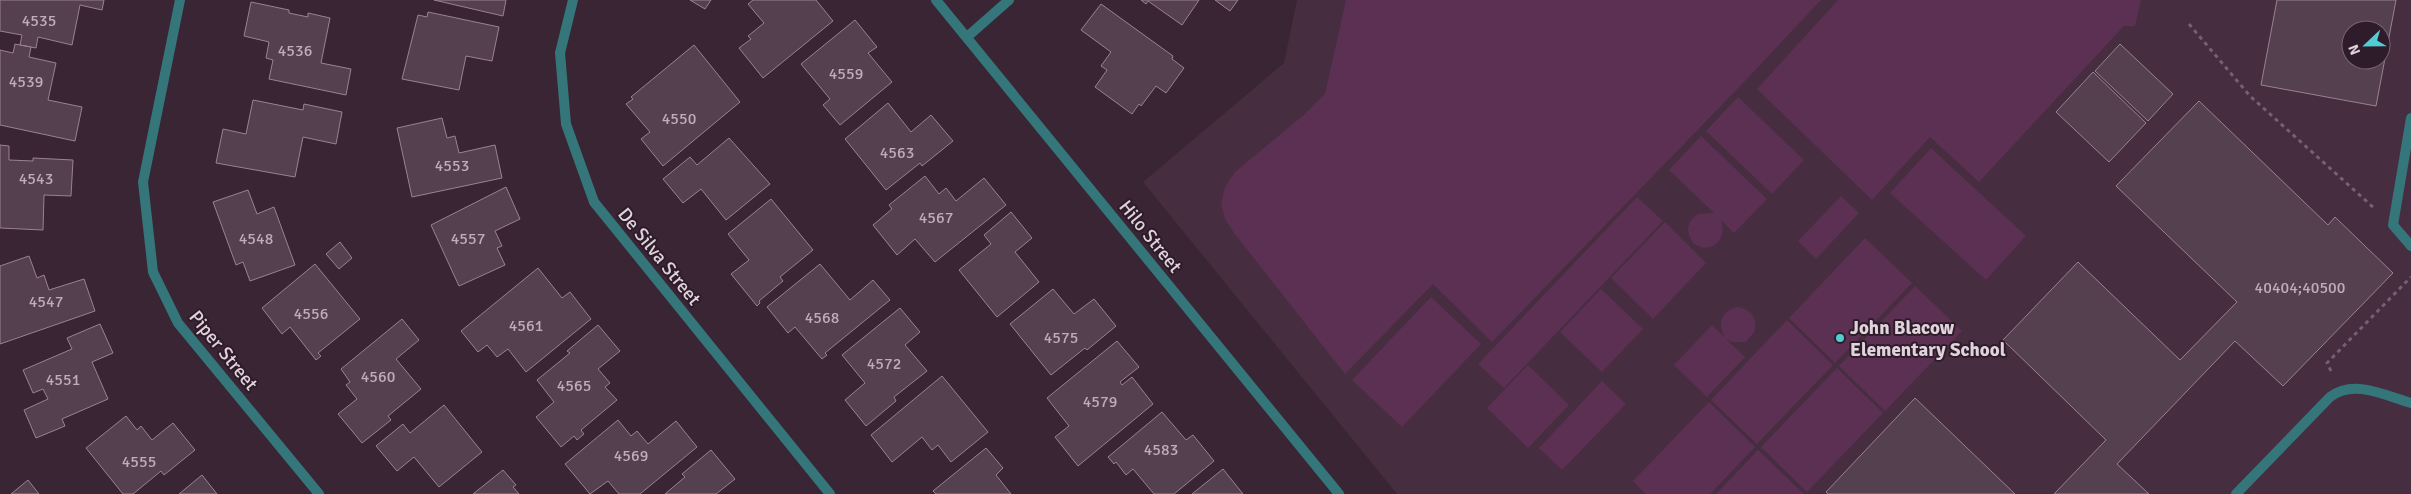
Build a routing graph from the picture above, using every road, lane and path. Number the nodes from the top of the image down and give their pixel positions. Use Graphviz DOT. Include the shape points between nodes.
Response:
graph roads {
  1 [pos="180,0"];
  2 [pos="572,0"];
  3 [pos="936,0"];
  4 [pos="1009,0"];
  5 [pos="2189,24"];
  6 [pos="967,37"];
  7 [pos="2411,118"];
  8 [pos="2393,225"];
  9 [pos="2411,246"];
  10 [pos="2411,277"];
  11 [pos="2340,390"];
  12 [pos="2411,403"];
  13 [pos="320,494"];
  14 [pos="830,494"];
  15 [pos="1339,494"];
  16 [pos="2236,494"];
  1 -- 13 [label="street, Piper Street" via="143,182 153,272 178,324"];
  2 -- 14 [label="street, De Silva Street" via="560,54 566,124 594,202"];
  3 -- 6 [label="street, Hilo Street"];
  4 -- 6 [label="street"];
  5 -- 8 [label="path" via="2250,96"];
  6 -- 15 [label="street, Hilo Street"];
  7 -- 8 [label="street"];
  8 -- 9 [label="street"];
  10 -- 11 [label="path" via="2327,363"];
  11 -- 12 [label="street" via="2358,387"];
  11 -- 16 [label="street"];
}
